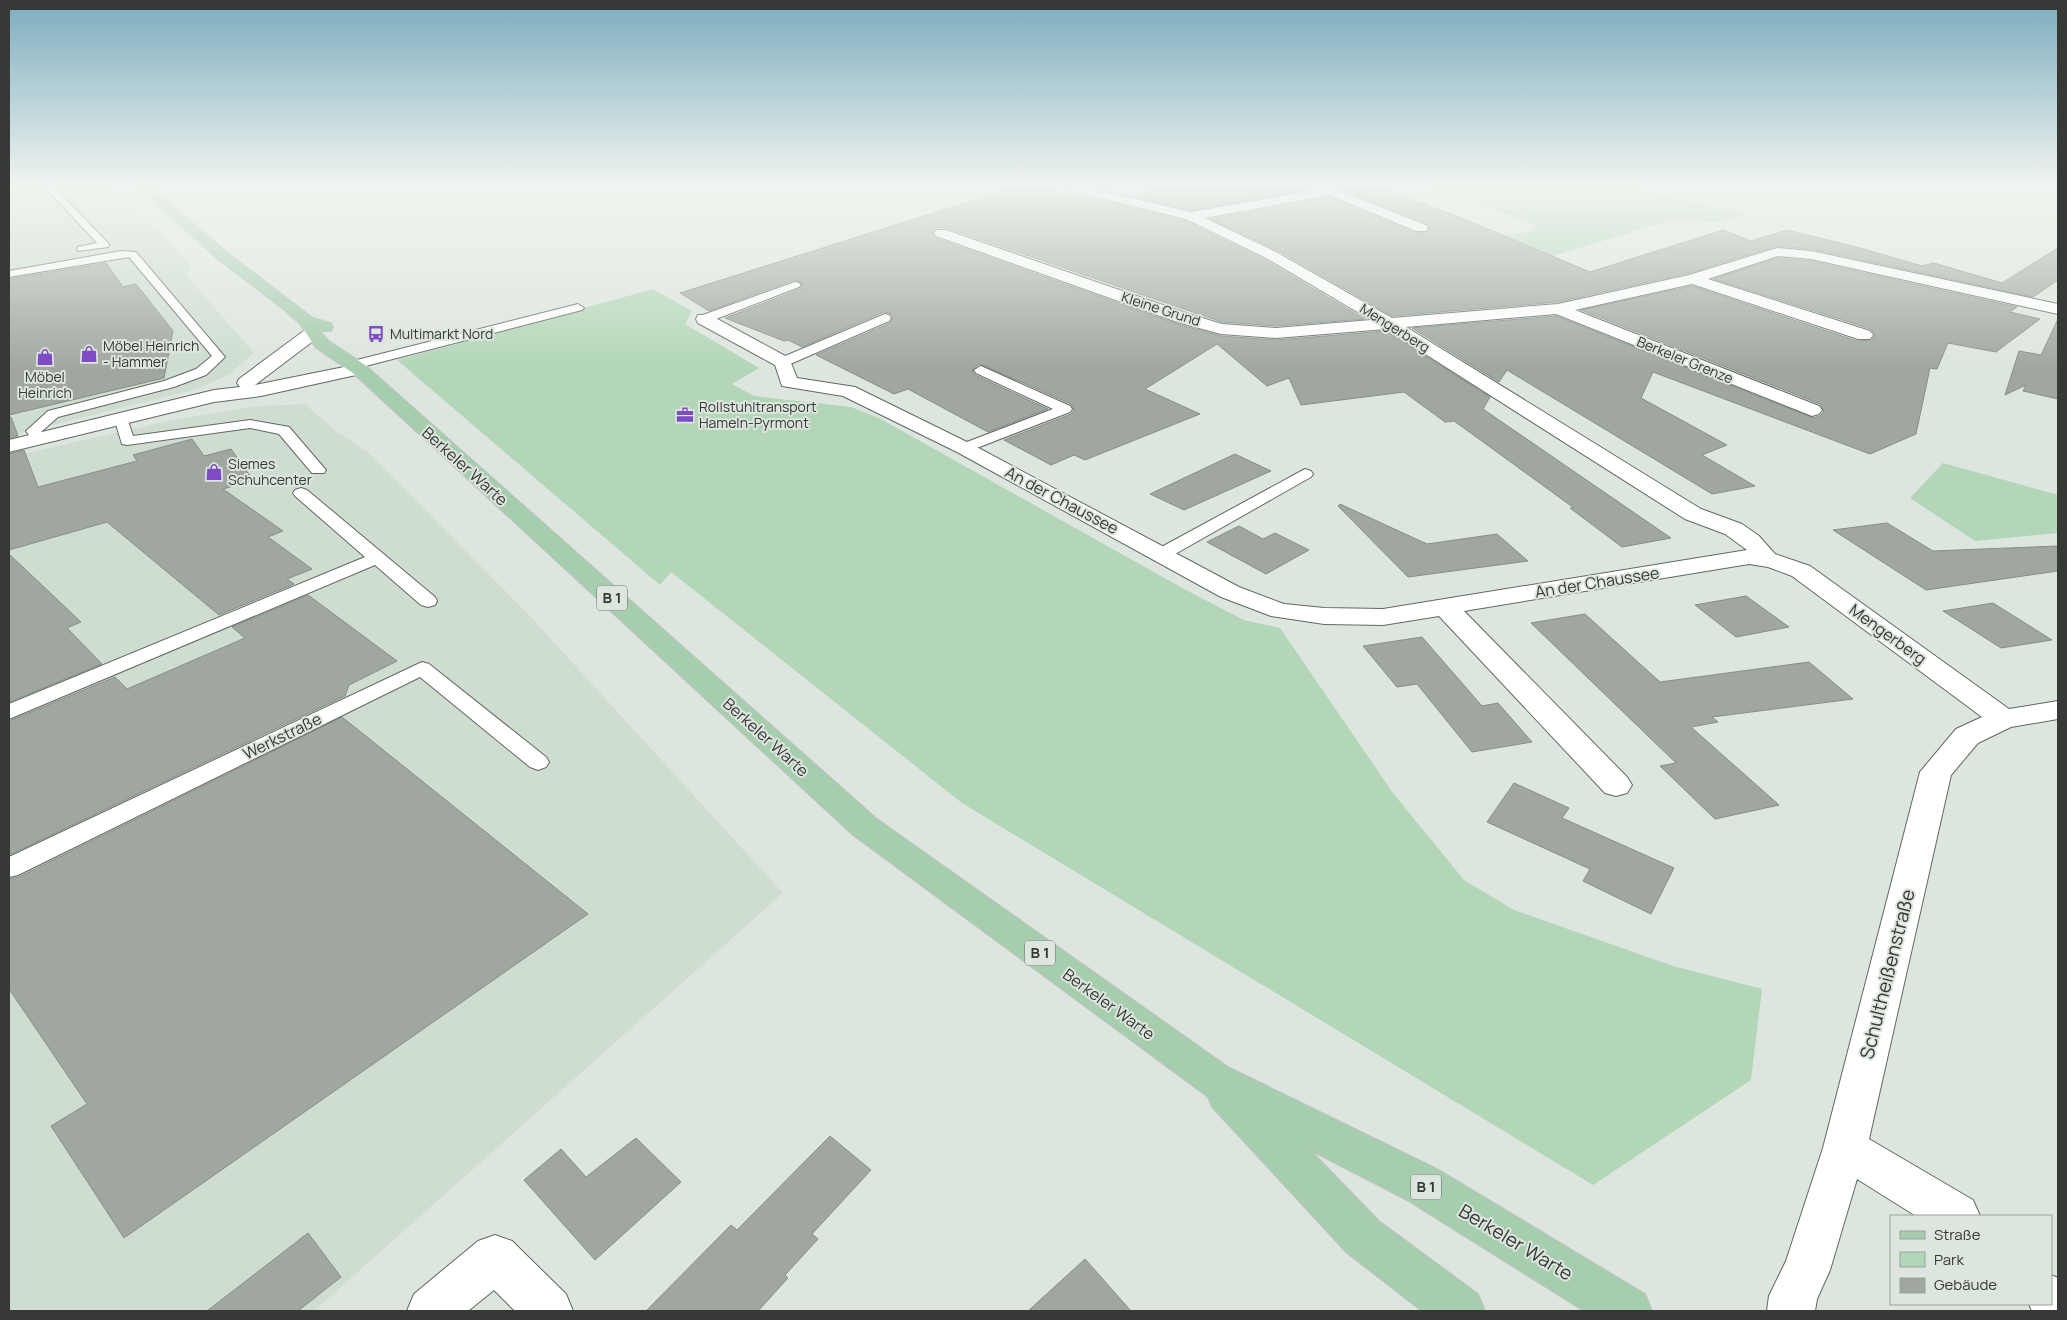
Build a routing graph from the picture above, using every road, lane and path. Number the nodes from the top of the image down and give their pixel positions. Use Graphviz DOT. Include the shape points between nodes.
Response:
graph roads {
  1 [pos="101,247"];
  2 [pos="213,247"];
  3 [pos="980,247"];
  4 [pos="1253,247"];
  5 [pos="75,251"];
  6 [pos="9,274"];
  7 [pos="1693,279"];
  8 [pos="795,285"];
  9 [pos="578,308"];
  10 [pos="1558,309"];
  11 [pos="2058,309"];
  12 [pos="885,318"];
  13 [pos="704,319"];
  14 [pos="1390,324"];
  15 [pos="309,328"];
  16 [pos="1864,335"];
  17 [pos="348,353"];
  18 [pos="784,362"];
  19 [pos="981,370"];
  20 [pos="246,383"];
  21 [pos="214,396"];
  22 [pos="1812,410"];
  23 [pos="121,418"];
  24 [pos="38,438"];
  25 [pos="9,446"];
  26 [pos="964,448"];
  27 [pos="318,470"];
  28 [pos="1305,474"];
  29 [pos="301,493"];
  30 [pos="1162,554"];
  31 [pos="377,558"];
  32 [pos="1751,558"];
  33 [pos="428,601"];
  34 [pos="1445,608"];
  35 [pos="2058,710"];
  36 [pos="9,712"];
  37 [pos="2004,719"];
  38 [pos="538,762"];
  39 [pos="1616,785"];
  40 [pos="9,868"];
  41 [pos="1214,1080"];
  42 [pos="1845,1148"];
  43 [pos="1955,1215"];
  44 [pos="431,1311"];
  45 [pos="549,1311"];
  46 [pos="1461,1311"];
  47 [pos="1628,1311"];
  48 [pos="1791,1311"];
  1 -- 5 [label="lane"];
  2 -- 15 [label="main road, Berkeler Warte / B 1" via="289,306"];
  3 -- 14 [label="street, Kleine Grund" via="1221,329 1276,333"];
  4 -- 14 [label="street, Mengerberg" via="1304,272"];
  6 -- 24 [label="lane" via="132,254 219,357 201,372 169,384 53,414 33,431"];
  7 -- 10 [label="street, Berkeler Grenze"];
  7 -- 11 [label="street, Berkeler Grenze" via="1777,252 1812,255"];
  7 -- 16 [label="street"];
  8 -- 13 [label="lane"];
  9 -- 17 [label="lane"];
  10 -- 14 [label="street, Berkeler Grenze"];
  10 -- 22 [label="street, Berkeler Grenze"];
  12 -- 18 [label="lane"];
  13 -- 18 [label="street"];
  14 -- 32 [label="street, Mengerberg" via="1693,514 1699,527 1720,547"];
  15 -- 17 [label="main road, Berkeler Warte / B 1" via="327,350"];
  15 -- 17 [label="main road, Berkeler Warte / B 1" via="334,330"];
  15 -- 20 [label="street" via="276,362"];
  17 -- 20 [label="street"];
  17 -- 21 [label="street" via="262,390"];
  17 -- 41 [label="main road, Berkeler Warte / B 1" via="865,827"];
  18 -- 26 [label="street, An der Chaussee" via="789,382 848,391"];
  19 -- 26 [label="lane" via="1065,409"];
  20 -- 21 [label="street"];
  21 -- 23 [label="street"];
  23 -- 24 [label="street"];
  23 -- 27 [label="lane" via="127,441 250,424 284,430"];
  24 -- 25 [label="street"];
  26 -- 30 [label="street, An der Chaussee"];
  28 -- 30 [label="lane"];
  29 -- 31 [label="lane"];
  30 -- 34 [label="street, An der Chaussee" via="1230,592 1280,611 1383,617"];
  31 -- 33 [label="lane"];
  31 -- 36 [label="lane"];
  32 -- 34 [label="street, An der Chaussee"];
  32 -- 37 [label="street, Mengerberg" via="1782,562 1801,571"];
  34 -- 39 [label="street"];
  35 -- 37 [label="street, Schultheißenstraße"];
  37 -- 42 [label="street, Schultheißenstraße" via="1967,736 1936,772"];
  38 -- 40 [label="lane, Werkstraße" via="422,668"];
  41 -- 46 [label="main road, Berkeler Warte / B 1" via="1364,1237"];
  41 -- 47 [label="main road, Berkeler Warte / B 1" via="1423,1185"];
  42 -- 43 [label="street"];
  42 -- 48 [label="street, Schultheißenstraße" via="1806,1270 1793,1296"];
  44 -- 45 [label="street" via="495,1258"];
}
